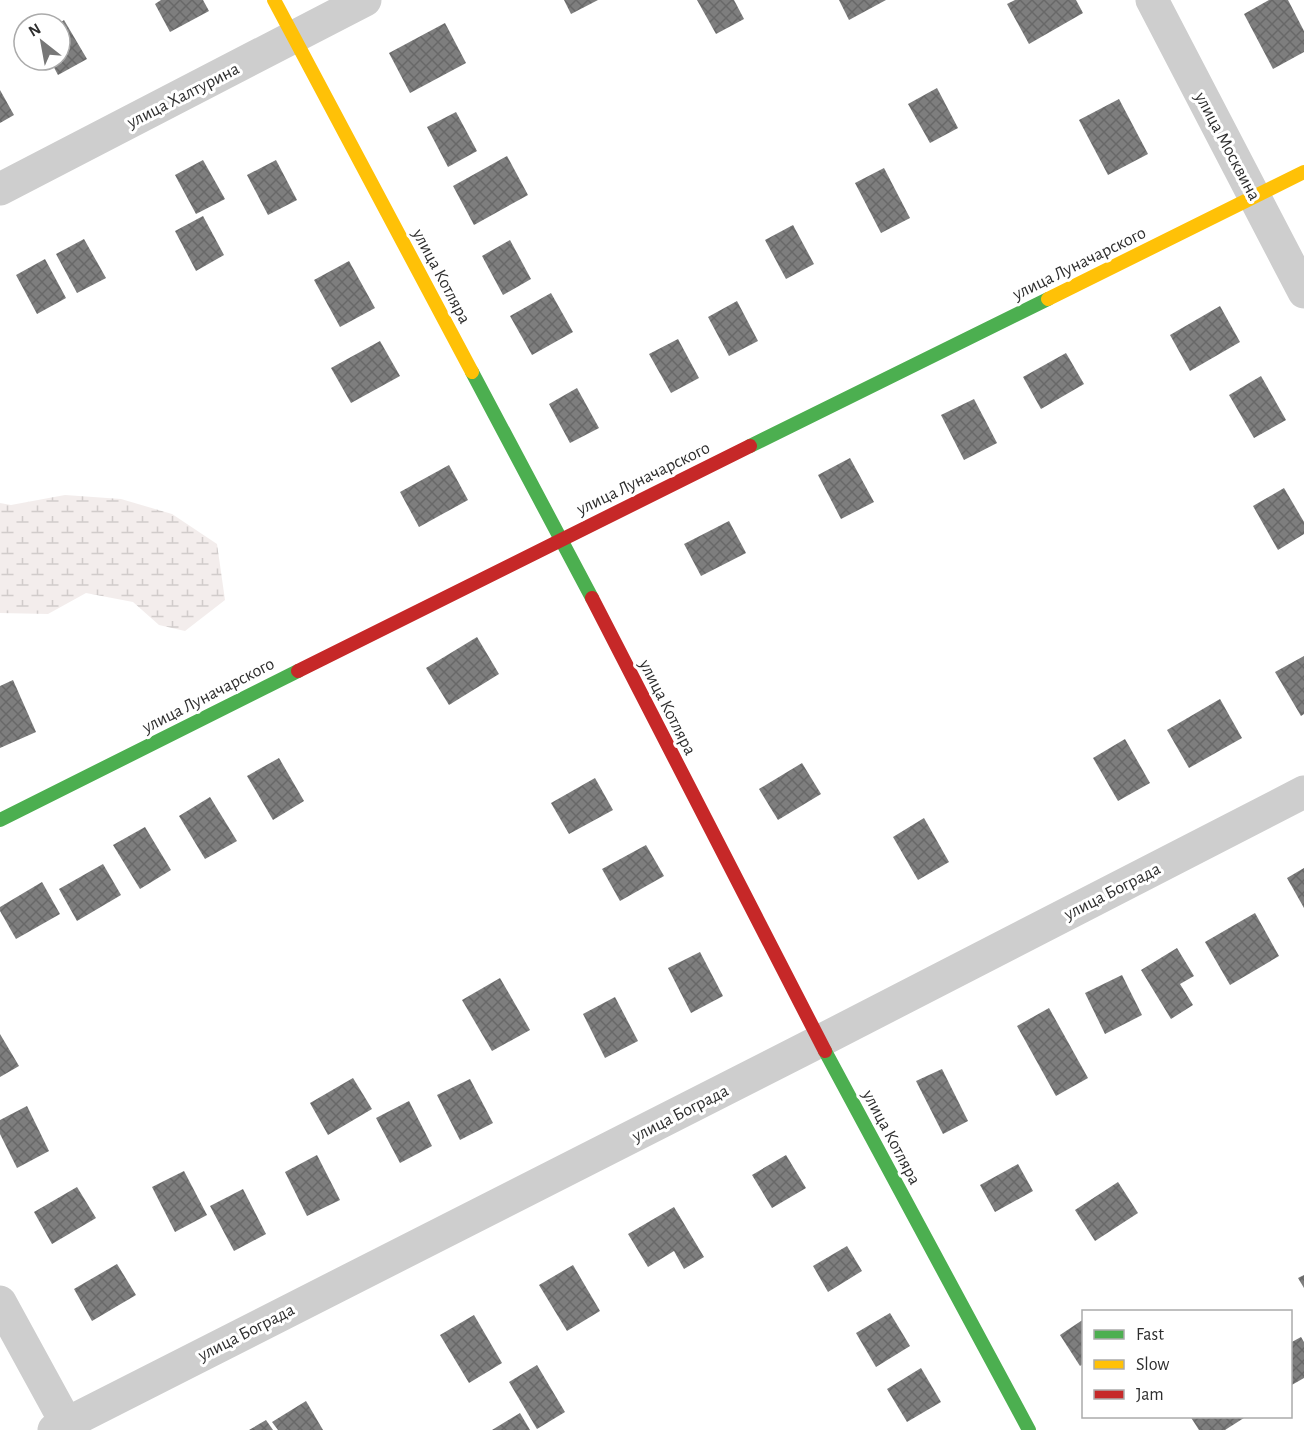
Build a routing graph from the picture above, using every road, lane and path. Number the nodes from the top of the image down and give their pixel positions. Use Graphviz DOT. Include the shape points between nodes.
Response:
graph roads {
  1 [pos="274,0"];
  2 [pos="364,0"];
  3 [pos="1152,0"];
  4 [pos="294,38"];
  5 [pos="1304,172"];
  6 [pos="0,189"];
  7 [pos="1255,196"];
  8 [pos="1304,292"];
  9 [pos="561,538"];
  10 [pos="1304,792"];
  11 [pos="0,820"];
  12 [pos="820,1041"];
  13 [pos="0,1302"];
  14 [pos="63,1428"];
  15 [pos="1029,1430"];
  1 -- 4 [label="street, улица Котляра"];
  2 -- 4 [label="street, улица Халтурина"];
  3 -- 7 [label="street, улица Москвина"];
  4 -- 6 [label="street, улица Халтурина"];
  4 -- 9 [label="street, улица Котляра"];
  5 -- 7 [label="street, улица Луначарского"];
  7 -- 8 [label="street, улица Москвина"];
  7 -- 9 [label="street, улица Луначарского"];
  9 -- 11 [label="street, улица Луначарского"];
  9 -- 12 [label="street, улица Котляра"];
  10 -- 12 [label="street, улица Бограда"];
  12 -- 14 [label="street, улица Бограда"];
  12 -- 15 [label="street, улица Котляра"];
  13 -- 14 [label="street"];
}
